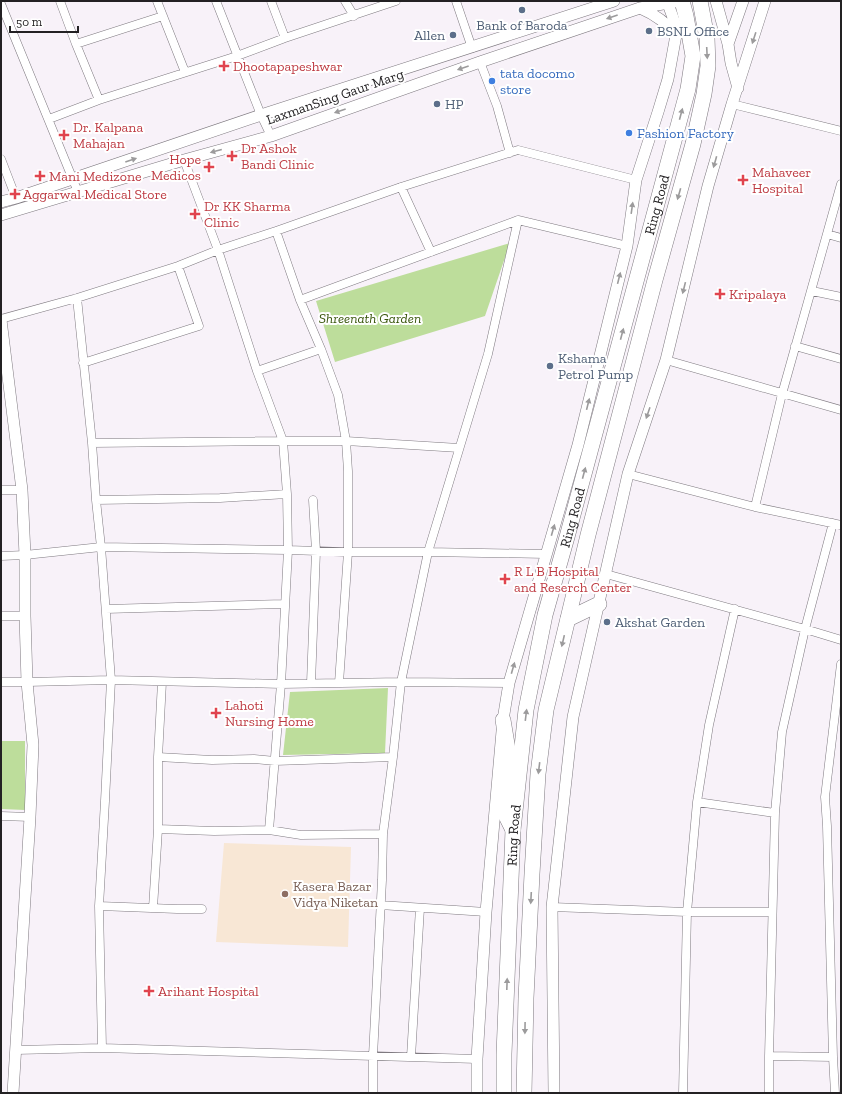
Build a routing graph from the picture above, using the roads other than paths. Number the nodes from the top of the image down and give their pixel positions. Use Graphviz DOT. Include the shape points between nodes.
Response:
graph roads {
  1 [pos="60,1"];
  2 [pos="157,1"];
  3 [pos="216,1"];
  4 [pos="271,1"];
  5 [pos="345,1"];
  6 [pos="396,1"];
  7 [pos="456,1"];
  8 [pos="614,1"];
  9 [pos="700,1"];
  10 [pos="716,1"];
  11 [pos="743,1"];
  12 [pos="765,1"];
  13 [pos="674,2"];
  14 [pos="1,4"];
  15 [pos="640,8"];
  16 [pos="163,16"];
  17 [pos="354,16"];
  18 [pos="676,35"];
  19 [pos="285,38"];
  20 [pos="76,44"];
  21 [pos="728,44"];
  22 [pos="472,48"];
  23 [pos="237,56"];
  24 [pos="480,62"];
  25 [pos="185,72"];
  26 [pos="738,88"];
  27 [pos="99,100"];
  28 [pos="732,104"];
  29 [pos="261,115"];
  30 [pos="49,120"];
  31 [pos="841,131"];
  32 [pos="271,136"];
  33 [pos="510,153"];
  34 [pos="1,159"];
  35 [pos="184,160"];
  36 [pos="73,179"];
  37 [pos="636,180"];
  38 [pos="401,186"];
  39 [pos="840,188"];
  40 [pos="78,192"];
  41 [pos="16,198"];
  42 [pos="1,202"];
  43 [pos="1,215"];
  44 [pos="518,220"];
  45 [pos="276,231"];
  46 [pos="827,234"];
  47 [pos="841,238"];
  48 [pos="627,246"];
  49 [pos="218,250"];
  50 [pos="431,252"];
  51 [pos="178,266"];
  52 [pos="812,291"];
  53 [pos="841,297"];
  54 [pos="77,298"];
  55 [pos="300,300"];
  56 [pos="1,320"];
  57 [pos="795,346"];
  58 [pos="321,349"];
  59 [pos="841,359"];
  60 [pos="666,360"];
  61 [pos="83,363"];
  62 [pos="257,371"];
  63 [pos="782,394"];
  64 [pos="841,410"];
  65 [pos="283,441"];
  66 [pos="346,441"];
  67 [pos="92,443"];
  68 [pos="459,448"];
  69 [pos="628,474"];
  70 [pos="1,490"];
  71 [pos="22,490"];
  72 [pos="287,494"];
  73 [pos="96,500"];
  74 [pos="313,500"];
  75 [pos="755,507"];
  76 [pos="837,524"];
  77 [pos="101,547"];
  78 [pos="288,550"];
  79 [pos="316,551"];
  80 [pos="348,552"];
  81 [pos="428,552"];
  82 [pos="546,554"];
  83 [pos="25,555"];
  84 [pos="1,556"];
  85 [pos="606,574"];
  86 [pos="284,604"];
  87 [pos="599,604"];
  88 [pos="106,609"];
  89 [pos="735,609"];
  90 [pos="1,616"];
  91 [pos="25,616"];
  92 [pos="568,619"];
  93 [pos="805,629"];
  94 [pos="841,640"];
  95 [pos="841,664"];
  96 [pos="111,680"];
  97 [pos="1,682"];
  98 [pos="27,682"];
  99 [pos="162,682"];
  100 [pos="401,682"];
  101 [pos="311,683"];
  102 [pos="339,683"];
  103 [pos="509,683"];
  104 [pos="281,684"];
  105 [pos="503,720"];
  106 [pos="158,757"];
  107 [pos="393,757"];
  108 [pos="275,761"];
  109 [pos="697,802"];
  110 [pos="775,813"];
  111 [pos="1,816"];
  112 [pos="30,817"];
  113 [pos="158,829"];
  114 [pos="268,830"];
  115 [pos="513,830"];
  116 [pos="383,834"];
  117 [pos="380,905"];
  118 [pos="99,906"];
  119 [pos="552,907"];
  120 [pos="153,908"];
  121 [pos="420,908"];
  122 [pos="202,909"];
  123 [pos="486,912"];
  124 [pos="686,912"];
  125 [pos="772,912"];
  126 [pos="102,1048"];
  127 [pos="16,1050"];
  128 [pos="373,1056"];
  129 [pos="769,1056"];
  130 [pos="411,1057"];
  131 [pos="833,1057"];
  132 [pos="477,1059"];
  133 [pos="13,1093"];
  134 [pos="373,1093"];
  135 [pos="477,1093"];
  136 [pos="504,1093"];
  137 [pos="524,1093"];
  138 [pos="554,1093"];
  139 [pos="683,1093"];
  140 [pos="769,1093"];
  141 [pos="834,1093"];
  1 -- 20 [label="street"];
  2 -- 16 [label="street"];
  3 -- 23 [label="street"];
  4 -- 19 [label="street"];
  5 -- 17 [label="street"];
  6 -- 17 [label="street"];
  7 -- 22 [label="street"];
  8 -- 22 [label="street, LaxmanSing Gaur Marg"];
  9 -- 92 [label="highway, Ring Road, one-way" via="707,38 708,66 704,94"];
  10 -- 21 [label="street"];
  11 -- 21 [label="street"];
  12 -- 26 [label="street, one-way"];
  13 -- 15 [label="street, LaxmanSing Gaur Marg"];
  13 -- 18 [label="street"];
  115 -- 13 [label="highway, Ring Road, one-way" via="526,710 545,615 688,89 693,56 686,16"];
  14 -- 30 [label="street"];
  15 -- 18 [label="street" via="663,21"];
  15 -- 24 [label="street, LaxmanSing Gaur Marg, one-way"];
  16 -- 20 [label="street"];
  16 -- 25 [label="street"];
  17 -- 19 [label="street"];
  18 -- 37 [label="street" via="668,79"];
  19 -- 23 [label="street"];
  20 -- 27 [label="street"];
  21 -- 26 [label="street" via="730,63"];
  22 -- 29 [label="street, LaxmanSing Gaur Marg"];
  23 -- 25 [label="street"];
  23 -- 29 [label="street"];
  24 -- 32 [label="street, LaxmanSing Gaur Marg, one-way"];
  24 -- 33 [label="street"];
  25 -- 27 [label="street"];
  26 -- 28 [label="street"];
  27 -- 30 [label="street"];
  28 -- 31 [label="street"];
  28 -- 60 [label="street, one-way" via="708,186"];
  29 -- 32 [label="street"];
  36 -- 29 [label="street, LaxmanSing Gaur Marg, one-way"];
  30 -- 36 [label="street"];
  32 -- 35 [label="street, LaxmanSing Gaur Marg, one-way"];
  33 -- 37 [label="street" via="518,150"];
  33 -- 38 [label="street"];
  34 -- 41 [label="street"];
  35 -- 40 [label="street, LaxmanSing Gaur Marg"];
  35 -- 49 [label="street"];
  36 -- 40 [label="street"];
  36 -- 41 [label="street, LaxmanSing Gaur Marg"];
  48 -- 37 [label="street, one-way"];
  38 -- 45 [label="street"];
  38 -- 50 [label="street"];
  39 -- 46 [label="street"];
  40 -- 43 [label="street, LaxmanSing Gaur Marg"];
  41 -- 42 [label="street, LaxmanSing Gaur Marg"];
  44 -- 48 [label="street"];
  44 -- 50 [label="street"];
  44 -- 68 [label="street" via="488,354"];
  45 -- 49 [label="street"];
  45 -- 55 [label="street"];
  46 -- 47 [label="street"];
  46 -- 52 [label="street"];
  82 -- 48 [label="street, one-way" via="578,445"];
  49 -- 51 [label="street"];
  49 -- 62 [label="street"];
  50 -- 55 [label="street"];
  51 -- 54 [label="street"];
  51 -- 61 [label="street" via="199,326"];
  52 -- 53 [label="street"];
  52 -- 57 [label="street"];
  54 -- 56 [label="street"];
  54 -- 61 [label="street"];
  55 -- 58 [label="street"];
  56 -- 71 [label="street"];
  57 -- 59 [label="street"];
  57 -- 63 [label="street"];
  58 -- 62 [label="street"];
  58 -- 66 [label="street" via="338,395"];
  60 -- 63 [label="street"];
  60 -- 69 [label="street, one-way"];
  61 -- 67 [label="street"];
  62 -- 65 [label="street"];
  63 -- 64 [label="street"];
  63 -- 75 [label="street"];
  65 -- 66 [label="street"];
  65 -- 67 [label="street"];
  65 -- 72 [label="street"];
  66 -- 68 [label="street"];
  66 -- 80 [label="street"];
  67 -- 73 [label="street"];
  68 -- 81 [label="street"];
  69 -- 75 [label="street"];
  69 -- 85 [label="street"];
  70 -- 71 [label="street"];
  71 -- 83 [label="street"];
  72 -- 73 [label="street"];
  72 -- 78 [label="street"];
  73 -- 77 [label="street"];
  74 -- 79 [label="street"];
  75 -- 76 [label="street"];
  76 -- 93 [label="street"];
  77 -- 78 [label="street"];
  77 -- 83 [label="street"];
  77 -- 88 [label="street"];
  78 -- 79 [label="street"];
  78 -- 86 [label="street"];
  79 -- 80 [label="street"];
  79 -- 101 [label="street"];
  80 -- 81 [label="street"];
  80 -- 102 [label="street"];
  81 -- 82 [label="street"];
  81 -- 100 [label="street"];
  103 -- 82 [label="street, one-way"];
  83 -- 84 [label="street"];
  83 -- 91 [label="street"];
  85 -- 87 [label="street"];
  85 -- 89 [label="street"];
  86 -- 88 [label="street"];
  86 -- 104 [label="street"];
  87 -- 92 [label="highway"];
  87 -- 119 [label="street" via="573,717"];
  88 -- 96 [label="street"];
  89 -- 93 [label="street"];
  89 -- 109 [label="street" via="709,725"];
  90 -- 91 [label="street"];
  91 -- 98 [label="street"];
  92 -- 137 [label="highway, Ring Road, one-way" via="546,710 538,774 526,998"];
  93 -- 94 [label="street"];
  93 -- 110 [label="street" via="782,732"];
  95 -- 131 [label="street" via="825,797"];
  96 -- 98 [label="street"];
  96 -- 99 [label="street"];
  96 -- 118 [label="street"];
  97 -- 98 [label="street"];
  98 -- 112 [label="street" via="33,745"];
  99 -- 104 [label="street"];
  99 -- 106 [label="street"];
  100 -- 102 [label="street"];
  100 -- 103 [label="street"];
  100 -- 107 [label="street"];
  101 -- 102 [label="street"];
  101 -- 104 [label="street"];
  103 -- 105 [label="street"];
  104 -- 108 [label="street"];
  105 -- 115 [label="highway" via="508,750 502,808"];
  105 -- 123 [label="street"];
  106 -- 108 [label="street"];
  106 -- 113 [label="street"];
  107 -- 108 [label="street"];
  107 -- 116 [label="street"];
  108 -- 114 [label="street"];
  109 -- 110 [label="street"];
  109 -- 124 [label="street"];
  110 -- 125 [label="street"];
  111 -- 112 [label="street"];
  112 -- 127 [label="street"];
  113 -- 114 [label="street"];
  113 -- 120 [label="street"];
  114 -- 116 [label="street" via="301,835"];
  136 -- 115 [label="highway, Ring Road, one-way"];
  116 -- 117 [label="street"];
  117 -- 121 [label="street"];
  117 -- 128 [label="street"];
  118 -- 120 [label="street"];
  118 -- 126 [label="street"];
  119 -- 124 [label="street"];
  119 -- 138 [label="street"];
  120 -- 122 [label="street"];
  121 -- 123 [label="street"];
  121 -- 130 [label="street"];
  123 -- 132 [label="street"];
  124 -- 125 [label="street"];
  124 -- 139 [label="street"];
  125 -- 129 [label="street"];
  126 -- 127 [label="street"];
  126 -- 128 [label="street"];
  127 -- 133 [label="street"];
  128 -- 130 [label="street"];
  128 -- 134 [label="street"];
  129 -- 131 [label="street"];
  129 -- 140 [label="street"];
  130 -- 132 [label="street"];
  131 -- 141 [label="street"];
  132 -- 135 [label="street"];
}
